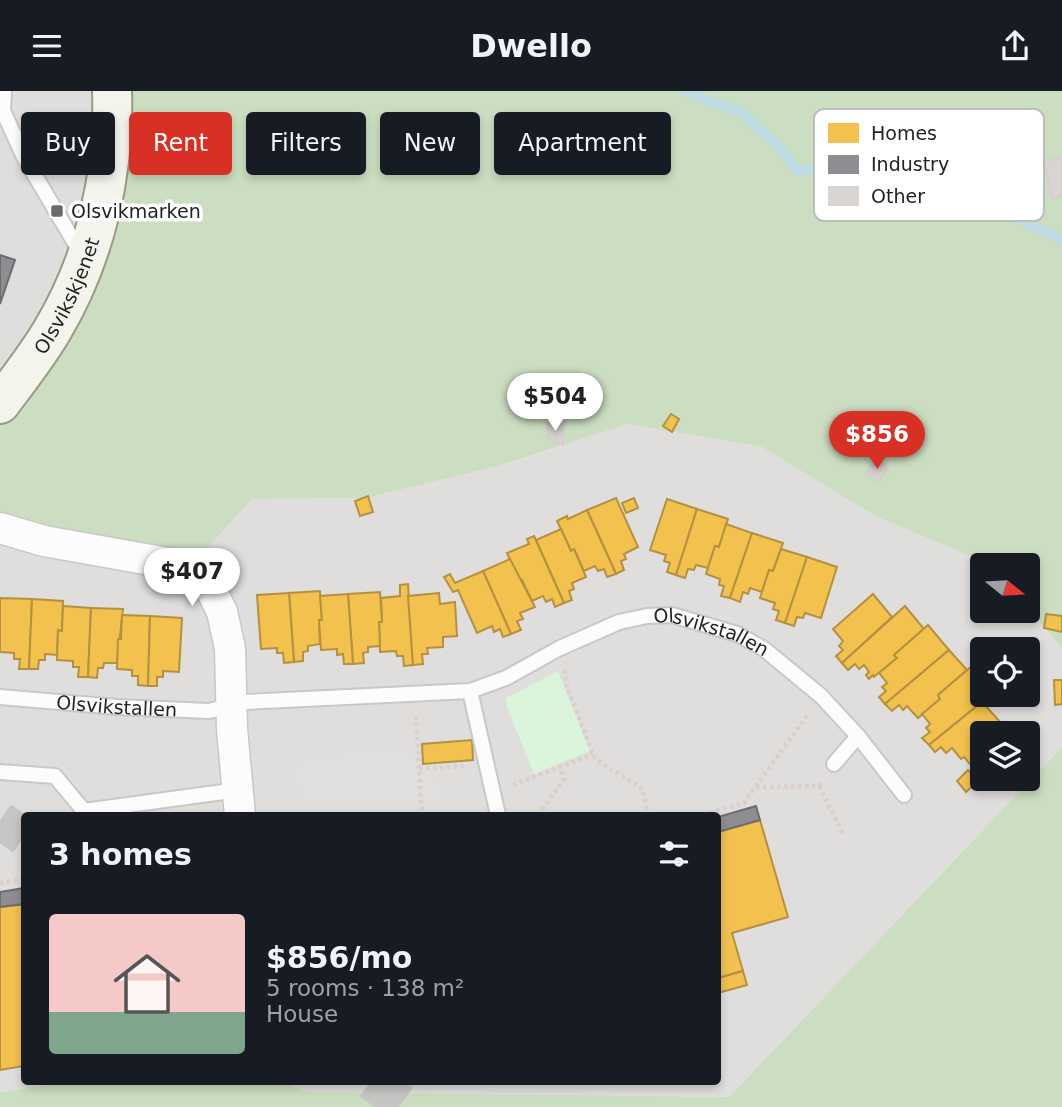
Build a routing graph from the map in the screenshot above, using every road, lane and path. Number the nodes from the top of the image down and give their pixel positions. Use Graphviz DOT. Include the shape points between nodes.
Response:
graph roads {
  1 [pos="4,91"];
  2 [pos="112,91"];
  3 [pos="86,263"];
  4 [pos="0,404"];
  5 [pos="0,529"];
  6 [pos="560,648"];
  7 [pos="470,691"];
  8 [pos="415,694"];
  9 [pos="821,696"];
  10 [pos="0,697"];
  11 [pos="233,705"];
  12 [pos="858,736"];
  13 [pos="593,754"];
  14 [pos="834,764"];
  15 [pos="486,765"];
  16 [pos="560,767"];
  17 [pos="419,769"];
  18 [pos="0,772"];
  19 [pos="819,786"];
  20 [pos="755,787"];
  21 [pos="492,792"];
  22 [pos="904,795"];
  23 [pos="239,803"];
  24 [pos="81,812"];
  25 [pos="98,812"];
  26 [pos="422,812"];
  27 [pos="497,812"];
  28 [pos="540,812"];
  29 [pos="647,812"];
  30 [pos="713,812"];
  31 [pos="843,834"];
  32 [pos="21,880"];
  33 [pos="0,883"];
  1 -- 3 [label="lane" via="3,111 24,157"];
  2 -- 3 [label="main road, Olsvikskjenet" via="107,182"];
  3 -- 4 [label="main road, Olsvikskjenet" via="53,330"];
  5 -- 11 [label="street" via="190,567 207,581 222,612 230,648"];
  6 -- 7 [label="lane, Olsvikstallen" via="506,678"];
  6 -- 9 [label="lane, Olsvikstallen" via="619,622 672,615 737,634 764,649"];
  6 -- 13 [label="path" via="566,684"];
  7 -- 8 [label="lane, Olsvikstallen"];
  7 -- 15 [label="lane"];
  8 -- 11 [label="lane, Olsvikstallen"];
  8 -- 17 [label="path"];
  9 -- 12 [label="lane, Olsvikstallen"];
  9 -- 20 [label="path"];
  10 -- 11 [label="lane, Olsvikstallen" via="209,711"];
  11 -- 23 [label="street"];
  12 -- 14 [label="lane"];
  12 -- 22 [label="lane, Olsvikstallen"];
  13 -- 16 [label="path"];
  13 -- 29 [label="path" via="643,789"];
  14 -- 19 [label="path"];
  15 -- 17 [label="path"];
  15 -- 21 [label="lane"];
  16 -- 21 [label="path"];
  16 -- 28 [label="path" via="564,779"];
  17 -- 26 [label="path"];
  18 -- 24 [label="lane" via="55,776"];
  19 -- 20 [label="path"];
  19 -- 31 [label="path"];
  20 -- 30 [label="path" via="744,803"];
  21 -- 27 [label="lane"];
  23 -- 25 [label="lane"];
  32 -- 33 [label="path"];
}
